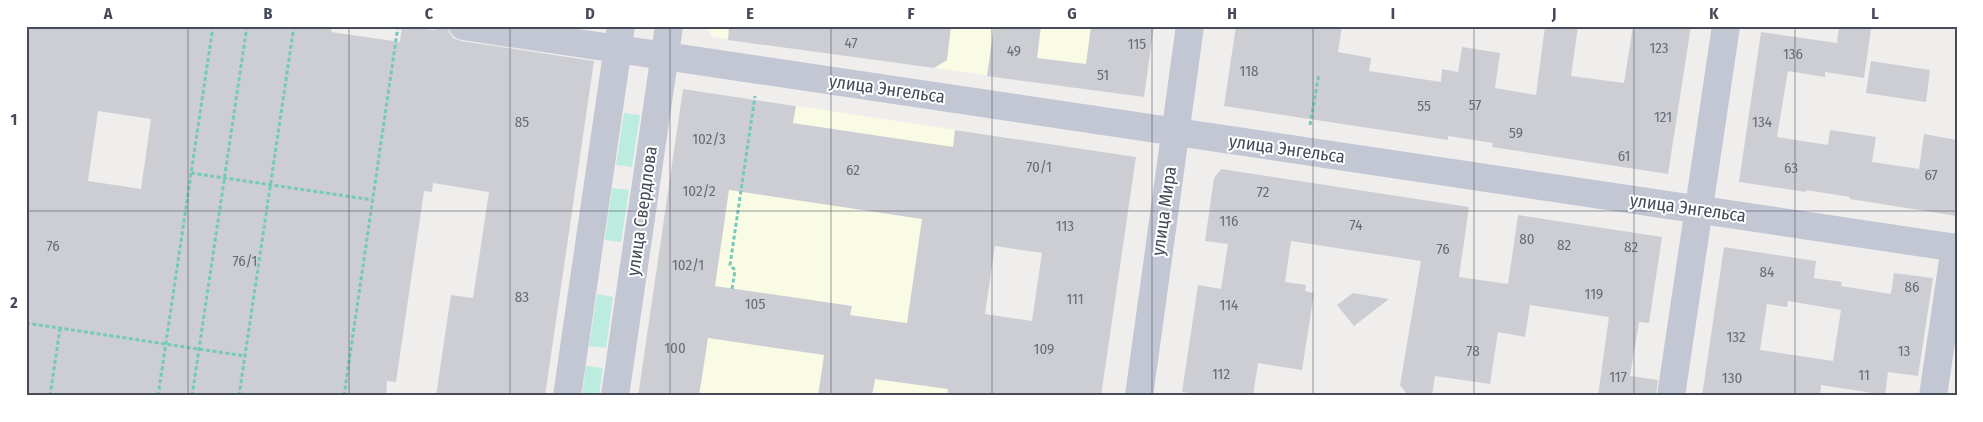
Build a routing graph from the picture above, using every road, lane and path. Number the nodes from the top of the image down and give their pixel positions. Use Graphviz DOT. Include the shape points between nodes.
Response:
graph roads {
  1 [pos="213,26"];
  2 [pos="247,26"];
  3 [pos="294,26"];
  4 [pos="398,26"];
  5 [pos="463,26"];
  6 [pos="669,26"];
  7 [pos="1190,26"];
  8 [pos="1726,26"];
  9 [pos="620,38"];
  10 [pos="665,56"];
  11 [pos="1319,74"];
  12 [pos="755,91"];
  13 [pos="1175,132"];
  14 [pos="1309,132"];
  15 [pos="191,173"];
  16 [pos="224,178"];
  17 [pos="270,185"];
  18 [pos="373,200"];
  19 [pos="1698,209"];
  20 [pos="1956,247"];
  21 [pos="732,289"];
  22 [pos="26,323"];
  23 [pos="60,328"];
  24 [pos="166,344"];
  25 [pos="199,349"];
  26 [pos="245,356"];
  27 [pos="50,396"];
  28 [pos="158,396"];
  29 [pos="192,396"];
  30 [pos="239,396"];
  31 [pos="344,396"];
  32 [pos="567,396"];
  33 [pos="614,396"];
  34 [pos="1138,396"];
  35 [pos="1671,396"];
  36 [pos="1933,396"];
  1 -- 15 [label="path"];
  2 -- 16 [label="path"];
  3 -- 17 [label="path"];
  4 -- 18 [label="path"];
  5 -- 9 [label="street, улица Энгельса"];
  6 -- 10 [label="street, улица Свердлова"];
  7 -- 13 [label="street, улица Мира"];
  8 -- 19 [label="street"];
  9 -- 10 [label="street, улица Энгельса"];
  9 -- 32 [label="street"];
  10 -- 13 [label="street, улица Энгельса"];
  10 -- 33 [label="street, улица Свердлова"];
  11 -- 14 [label="path"];
  12 -- 21 [label="path" via="730,265 735,270"];
  13 -- 19 [label="street, улица Энгельса"];
  13 -- 34 [label="street, улица Мира"];
  15 -- 16 [label="path"];
  15 -- 24 [label="path"];
  16 -- 17 [label="path"];
  16 -- 25 [label="path"];
  17 -- 18 [label="path"];
  17 -- 26 [label="path"];
  18 -- 31 [label="path"];
  19 -- 20 [label="street, улица Энгельса"];
  19 -- 35 [label="street"];
  20 -- 36 [label="street"];
  22 -- 23 [label="path"];
  23 -- 24 [label="path"];
  23 -- 27 [label="path"];
  24 -- 25 [label="path"];
  24 -- 28 [label="path"];
  25 -- 26 [label="path"];
  25 -- 29 [label="path"];
  26 -- 30 [label="path"];
}
